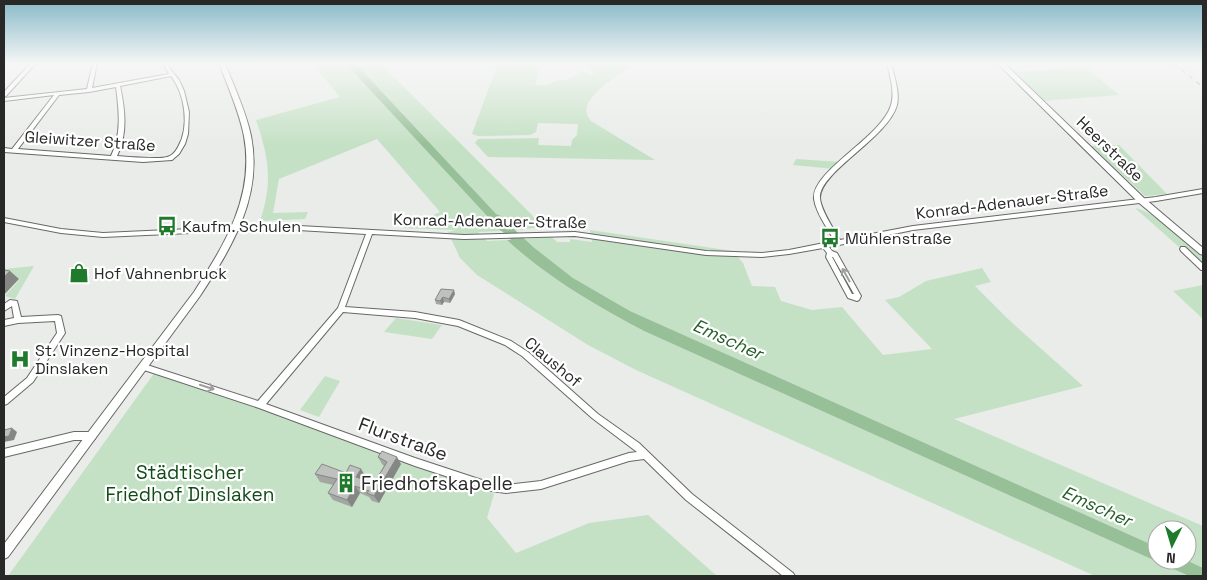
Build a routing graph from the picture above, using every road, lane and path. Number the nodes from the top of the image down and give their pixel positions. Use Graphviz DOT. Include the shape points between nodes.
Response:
graph roads {
  1 [pos="89,90"];
  2 [pos="118,90"];
  3 [pos="180,90"];
  4 [pos="231,90"];
  5 [pos="893,90"];
  6 [pos="1028,90"];
  7 [pos="57,95"];
  8 [pos="4,99"];
  9 [pos="4,150"];
  10 [pos="14,150"];
  11 [pos="113,158"];
  12 [pos="1203,191"];
  13 [pos="1141,200"];
  14 [pos="4,220"];
  15 [pos="235,228"];
  16 [pos="370,232"];
  17 [pos="838,242"];
  18 [pos="826,244"];
  19 [pos="1183,249"];
  20 [pos="1203,252"];
  21 [pos="830,253"];
  22 [pos="1203,268"];
  23 [pos="4,308"];
  24 [pos="341,309"];
  25 [pos="18,320"];
  26 [pos="4,323"];
  27 [pos="144,367"];
  28 [pos="4,402"];
  29 [pos="260,405"];
  30 [pos="92,436"];
  31 [pos="4,453"];
  32 [pos="644,455"];
  33 [pos="4,553"];
  34 [pos="790,576"];
  1 -- 7 [label="street"];
  2 -- 11 [label="street" via="122,125"];
  3 -- 11 [label="street, Gleiwitzer Straße" via="186,109 184,139 174,156 165,160"];
  4 -- 15 [label="main road" via="250,153 246,197"];
  5 -- 17 [label="street" via="891,113 881,127 826,178 818,191 818,202"];
  6 -- 13 [label="main road, Heerstraße"];
  7 -- 8 [label="street"];
  7 -- 10 [label="street"];
  9 -- 10 [label="street, Gleiwitzer Straße"];
  10 -- 11 [label="street, Gleiwitzer Straße"];
  12 -- 13 [label="street, Konrad-Adenauer-Straße"];
  13 -- 17 [label="street, Konrad-Adenauer-Straße" via="913,228"];
  13 -- 20 [label="main road, Heerstraße"];
  14 -- 15 [label="street, Konrad-Adenauer-Straße" via="103,235"];
  15 -- 16 [label="street, Konrad-Adenauer-Straße"];
  15 -- 27 [label="main road" via="201,287"];
  16 -- 18 [label="street, Konrad-Adenauer-Straße" via="585,235 725,255 777,254"];
  16 -- 24 [label="street"];
  17 -- 18 [label="street, Konrad-Adenauer-Straße"];
  18 -- 21 [label="street"];
  19 -- 22 [label="street"];
  21 -- 21 [label="street, one-way" via="829,257 850,296 857,298 835,255"];
  23 -- 25 [label="street" via="15,303"];
  24 -- 29 [label="street"];
  24 -- 32 [label="street, Claushof" via="415,315 459,323 495,336 525,354"];
  25 -- 26 [label="street"];
  25 -- 28 [label="street" via="58,318 61,334 30,380"];
  27 -- 29 [label="street, Flurstraße, one-way"];
  27 -- 30 [label="main road"];
  29 -- 32 [label="street, Flurstraße" via="490,487 506,489 541,485"];
  30 -- 31 [label="street" via="74,436"];
  30 -- 33 [label="main road"];
  32 -- 34 [label="street" via="689,497"];
}
